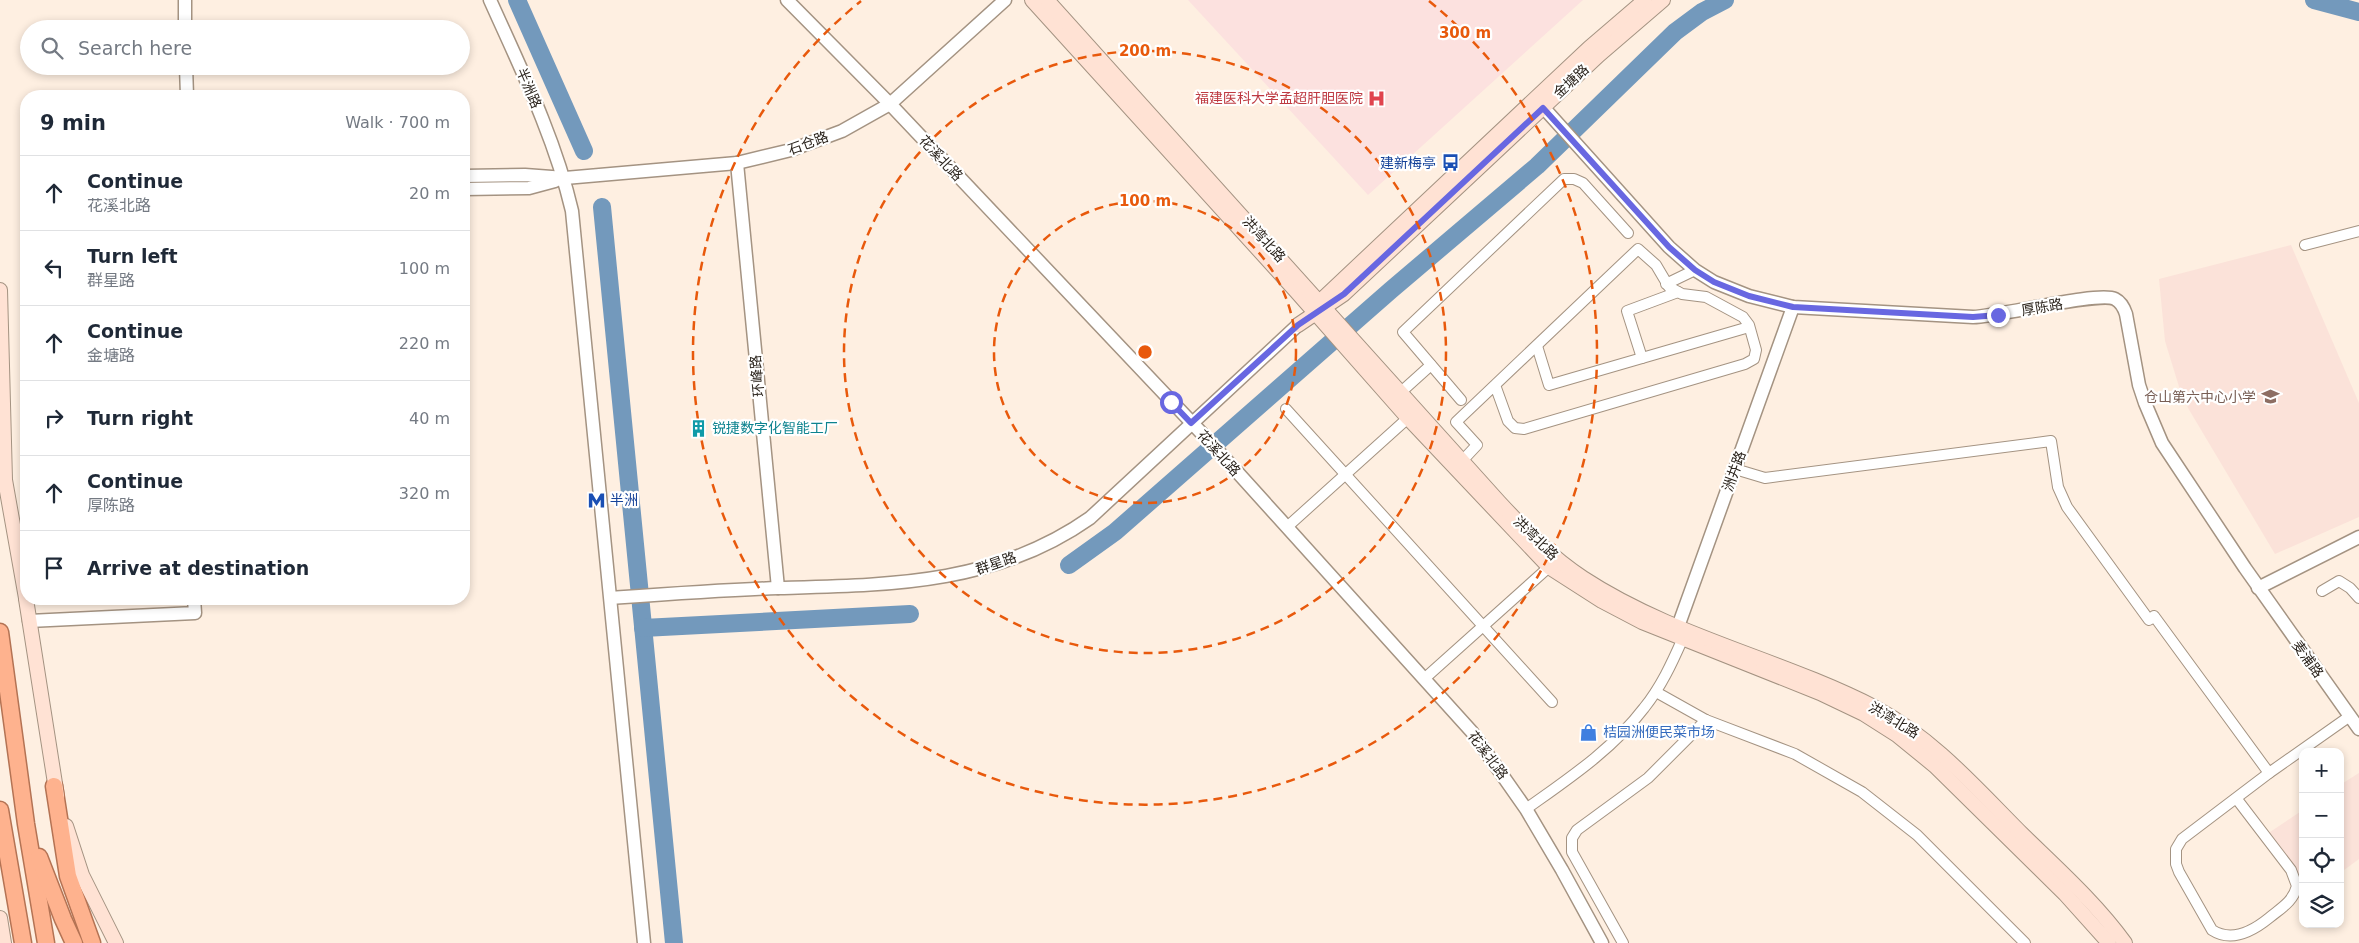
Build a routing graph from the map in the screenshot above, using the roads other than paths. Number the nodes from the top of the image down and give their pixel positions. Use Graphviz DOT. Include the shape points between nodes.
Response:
graph roads {
  1 [pos="185,0"];
  2 [pos="490,0"];
  3 [pos="787,0"];
  4 [pos="1004,0"];
  5 [pos="1032,0"];
  6 [pos="1645,0"];
  7 [pos="1663,0"];
  8 [pos="1051,2"];
  9 [pos="185,20"];
  10 [pos="186,75"];
  11 [pos="186,90"];
  12 [pos="890,104"];
  13 [pos="1543,108"];
  14 [pos="738,163"];
  15 [pos="470,176"];
  16 [pos="565,178"];
  17 [pos="470,189"];
  18 [pos="2359,231"];
  19 [pos="1628,233"];
  20 [pos="2305,245"];
  21 [pos="1695,270"];
  22 [pos="1666,284"];
  23 [pos="0,290"];
  24 [pos="1678,292"];
  25 [pos="1317,307"];
  26 [pos="1793,307"];
  27 [pos="1298,325"];
  28 [pos="1749,327"];
  29 [pos="1343,336"];
  30 [pos="1537,346"];
  31 [pos="1642,358"];
  32 [pos="1431,365"];
  33 [pos="1495,385"];
  34 [pos="1401,392"];
  35 [pos="1461,400"];
  36 [pos="1286,409"];
  37 [pos="1408,418"];
  38 [pos="1191,423"];
  39 [pos="1462,461"];
  40 [pos="1735,469"];
  41 [pos="1345,475"];
  42 [pos="1287,528"];
  43 [pos="2359,537"];
  44 [pos="20,564"];
  45 [pos="1549,567"];
  46 [pos="778,588"];
  47 [pos="2258,588"];
  48 [pos="2322,591"];
  49 [pos="611,598"];
  50 [pos="2359,598"];
  51 [pos="27,605"];
  52 [pos="194,605"];
  53 [pos="29,621"];
  54 [pos="1483,626"];
  55 [pos="0,632"];
  56 [pos="1679,633"];
  57 [pos="1424,679"];
  58 [pos="1656,692"];
  59 [pos="1552,702"];
  60 [pos="2350,716"];
  61 [pos="1706,720"];
  62 [pos="2359,729"];
  63 [pos="2269,773"];
  64 [pos="54,786"];
  65 [pos="2236,798"];
  66 [pos="0,810"];
  67 [pos="1526,810"];
  68 [pos="26,824"];
  69 [pos="1600,902"];
  70 [pos="1585,911"];
  71 [pos="1608,916"];
  72 [pos="0,918"];
  73 [pos="1592,924"];
  74 [pos="4,943"];
  75 [pos="23,943"];
  76 [pos="46,943"];
  77 [pos="74,943"];
  78 [pos="92,943"];
  79 [pos="116,943"];
  80 [pos="644,943"];
  81 [pos="1602,943"];
  82 [pos="1623,943"];
  83 [pos="2025,943"];
  84 [pos="2109,943"];
  85 [pos="2125,943"];
  1 -- 9 [label="street"];
  2 -- 16 [label="street, 半洲路"];
  3 -- 12 [label="street, 花溪北路"];
  4 -- 12 [label="street, 石仓路"];
  5 -- 25 [label="main road, 洪湾北路"];
  6 -- 25 [label="main road, 金塘路" via="1594,43"];
  7 -- 13 [label="main road, 金塘路"];
  8 -- 25 [label="main road, 洪湾北路"];
  10 -- 11 [label="street"];
  12 -- 14 [label="street, 石仓路" via="850,127 806,145"];
  12 -- 38 [label="street, 花溪北路"];
  13 -- 21 [label="street, 厚陈路" via="1656,233"];
  13 -- 25 [label="main road, 金塘路" via="1344,294"];
  14 -- 16 [label="street, 石仓路"];
  14 -- 46 [label="street, 环峰路"];
  15 -- 16 [label="street, 石仓路"];
  16 -- 17 [label="street, 石仓路" via="529,188"];
  16 -- 49 [label="street, 半洲路" via="572,211"];
  18 -- 20 [label="street"];
  19 -- 32 [label="street" via="1583,183 1568,178 1561,181 1403,332"];
  21 -- 22 [label="street"];
  21 -- 26 [label="street, 厚陈路" via="1740,293"];
  22 -- 24 [label="street"];
  22 -- 30 [label="street" via="1656,265 1638,249"];
  23 -- 44 [label="main road" via="5,480"];
  24 -- 28 [label="street" via="1706,296 1739,313"];
  24 -- 31 [label="street" via="1626,311"];
  25 -- 27 [label="main road, 金塘路"];
  25 -- 29 [label="main road, 洪湾北路"];
  26 -- 40 [label="street, 洲井路"];
  26 -- 47 [label="street, 厚陈路" via="1985,317 2099,297 2116,299 2126,314 2145,403 2162,443"];
  27 -- 38 [label="street, 群星路"];
  28 -- 31 [label="street"];
  28 -- 33 [label="street" via="1756,354 1751,362 1524,429 1511,425"];
  29 -- 34 [label="main road, 洪湾北路"];
  29 -- 37 [label="main road, 洪湾北路"];
  30 -- 31 [label="street" via="1549,385"];
  30 -- 33 [label="street"];
  32 -- 34 [label="street"];
  32 -- 35 [label="street"];
  33 -- 39 [label="street" via="1456,422 1477,445"];
  34 -- 39 [label="main road, 洪湾北路"];
  36 -- 41 [label="street"];
  37 -- 41 [label="street"];
  37 -- 45 [label="main road, 洪湾北路"];
  38 -- 42 [label="street, 花溪北路"];
  38 -- 46 [label="street, 群星路" via="1090,518 1056,539 1014,558 964,574 919,582"];
  39 -- 56 [label="main road, 洪湾北路" via="1517,522 1564,565"];
  40 -- 56 [label="street, 洲井路"];
  40 -- 63 [label="street" via="1765,478 2051,441 2058,487 2067,507 2149,620 2154,616"];
  41 -- 42 [label="street"];
  41 -- 54 [label="street"];
  42 -- 57 [label="street, 花溪北路"];
  43 -- 47 [label="street"];
  45 -- 54 [label="street"];
  45 -- 56 [label="main road, 洪湾北路" via="1642,622"];
  46 -- 49 [label="street, 群星路"];
  47 -- 60 [label="street, 麦浦路"];
  48 -- 50 [label="street" via="2339,581"];
  49 -- 80 [label="street, 半洲路"];
  51 -- 53 [label="main road"];
  52 -- 53 [label="street" via="195,614"];
  53 -- 64 [label="main road"];
  54 -- 57 [label="street"];
  54 -- 59 [label="street"];
  55 -- 68 [label="highway"];
  56 -- 58 [label="street"];
  56 -- 84 [label="main road, 洪湾北路" via="1847,705 1903,739 1935,766 2065,894"];
  56 -- 85 [label="main road, 洪湾北路" via="1835,688 1913,730 1937,749 2056,866"];
  57 -- 67 [label="street, 花溪北路" via="1472,732"];
  58 -- 61 [label="street"];
  58 -- 67 [label="street" via="1602,753"];
  60 -- 62 [label="street, 麦浦路"];
  60 -- 63 [label="street"];
  61 -- 69 [label="street" via="1648,778 1574,834 1572,852"];
  61 -- 83 [label="street" via="1795,754 1862,792 1917,835"];
  63 -- 65 [label="street"];
  64 -- 78 [label="highway" via="68,876"];
  64 -- 79 [label="main road" via="82,875"];
  65 -- 65 [label="street" via="2182,839 2176,849 2179,872 2212,930 2227,938 2250,933 2291,901 2297,886 2291,870"];
  66 -- 75 [label="highway"];
  67 -- 70 [label="street, 花溪北路"];
  68 -- 76 [label="highway"];
  68 -- 77 [label="highway"];
  69 -- 70 [label="street"];
  69 -- 71 [label="street"];
  70 -- 73 [label="street, 花溪北路"];
  71 -- 73 [label="street"];
  71 -- 82 [label="street"];
  72 -- 74 [label="main road"];
  73 -- 81 [label="street, 花溪北路"];
}
